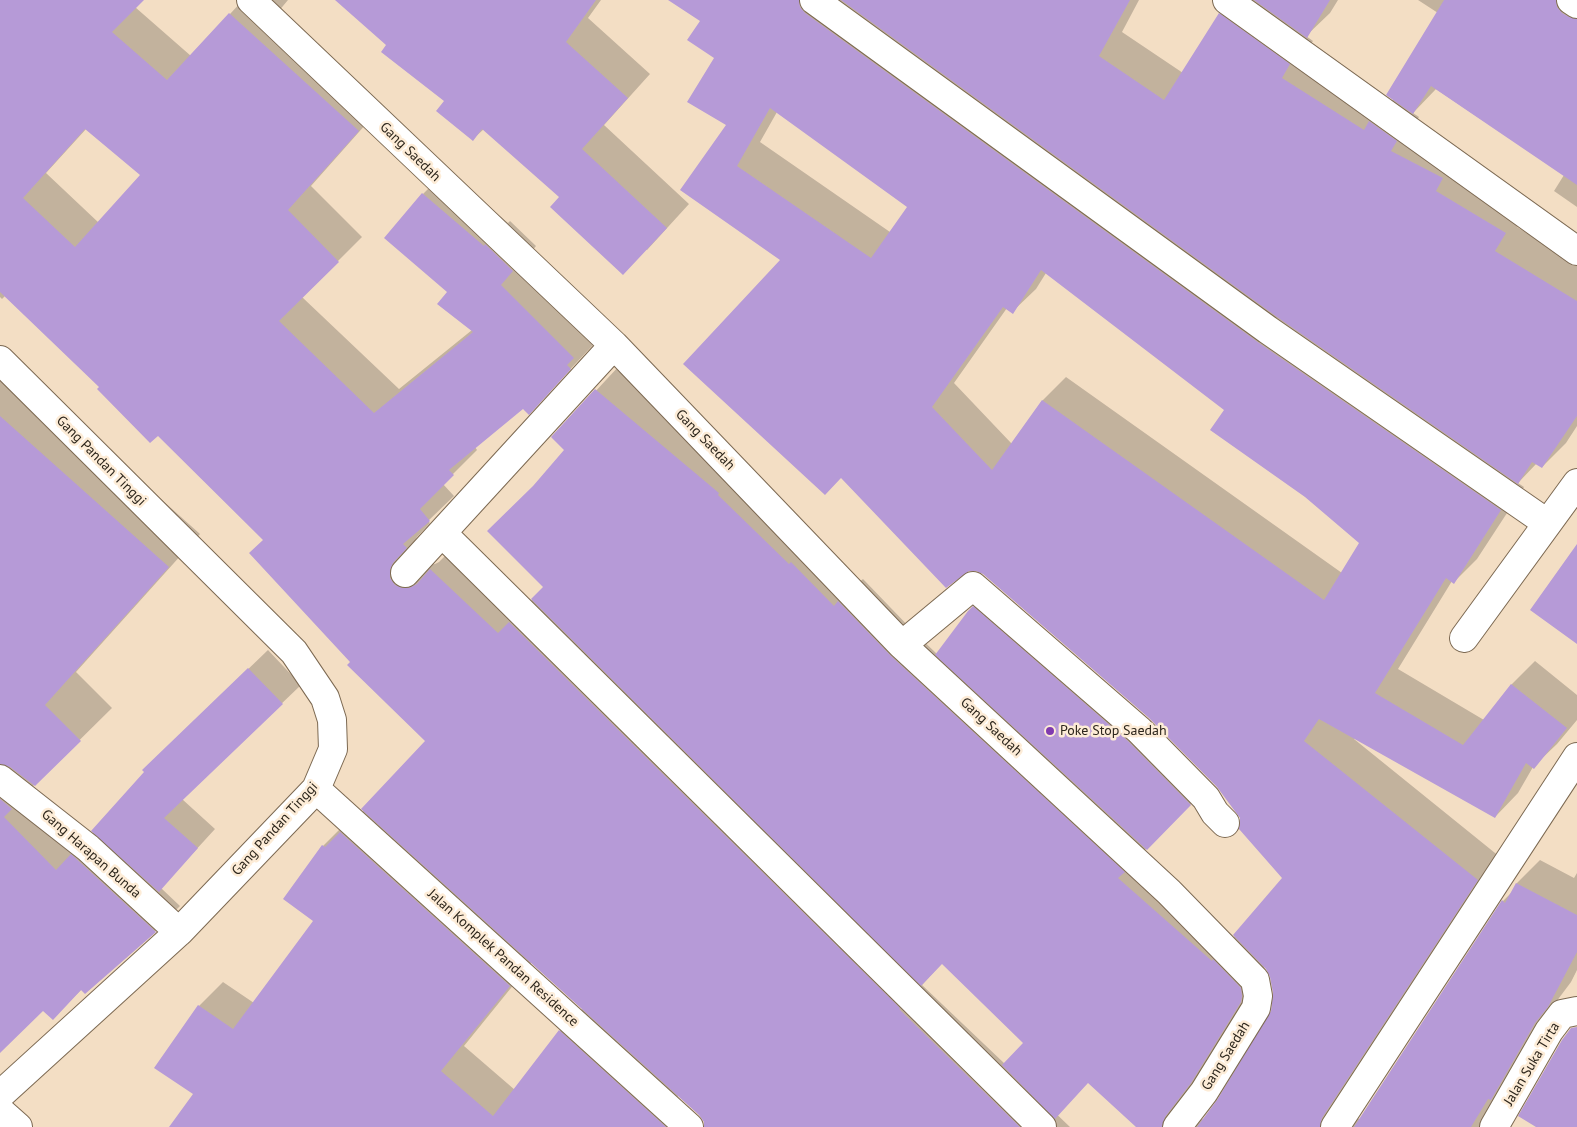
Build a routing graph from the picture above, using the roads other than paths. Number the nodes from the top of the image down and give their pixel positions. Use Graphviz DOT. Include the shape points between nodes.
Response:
graph roads {
  1 [pos="251,0"];
  2 [pos="814,0"];
  3 [pos="1227,0"];
  4 [pos="1571,0"];
  5 [pos="1577,4"];
  6 [pos="1577,251"];
  7 [pos="614,345"];
  8 [pos="0,360"];
  9 [pos="1577,483"];
  10 [pos="1547,523"];
  11 [pos="442,533"];
  12 [pos="405,573"];
  13 [pos="1464,638"];
  14 [pos="902,645"];
  15 [pos="1577,757"];
  16 [pos="0,779"];
  17 [pos="316,789"];
  18 [pos="1225,823"];
  19 [pos="179,932"];
  20 [pos="1577,1011"];
  21 [pos="0,1095"];
  22 [pos="0,1111"];
  23 [pos="18,1127"];
  24 [pos="689,1127"];
  25 [pos="1042,1127"];
  26 [pos="1177,1127"];
  27 [pos="1335,1127"];
  28 [pos="1494,1127"];
  1 -- 7 [label="street, Gang Saedah"];
  2 -- 10 [label="street" via="1268,330"];
  3 -- 6 [label="street"];
  4 -- 5 [label="street"];
  7 -- 11 [label="street"];
  7 -- 14 [label="street, Gang Saedah"];
  8 -- 17 [label="street, Gang Pandan Tinggi" via="294,652 325,698 332,720 333,749"];
  9 -- 10 [label="street"];
  10 -- 13 [label="street"];
  11 -- 12 [label="street"];
  11 -- 25 [label="street"];
  14 -- 18 [label="street" via="973,586 1139,730 1206,798"];
  14 -- 26 [label="street, Gang Saedah" via="1169,892 1255,980 1256,1008 1204,1092"];
  15 -- 27 [label="street"];
  16 -- 19 [label="street, Gang Harapan Bunda" via="88,848"];
  17 -- 19 [label="street, Gang Pandan Tinggi"];
  17 -- 24 [label="street, Jalan Komplek Pandan Residence"];
  19 -- 21 [label="street, Gang Pandan Tinggi"];
  20 -- 28 [label="street, Jalan Suka Tirta" via="1562,1014 1549,1031"];
  22 -- 23 [label="street"];
}
